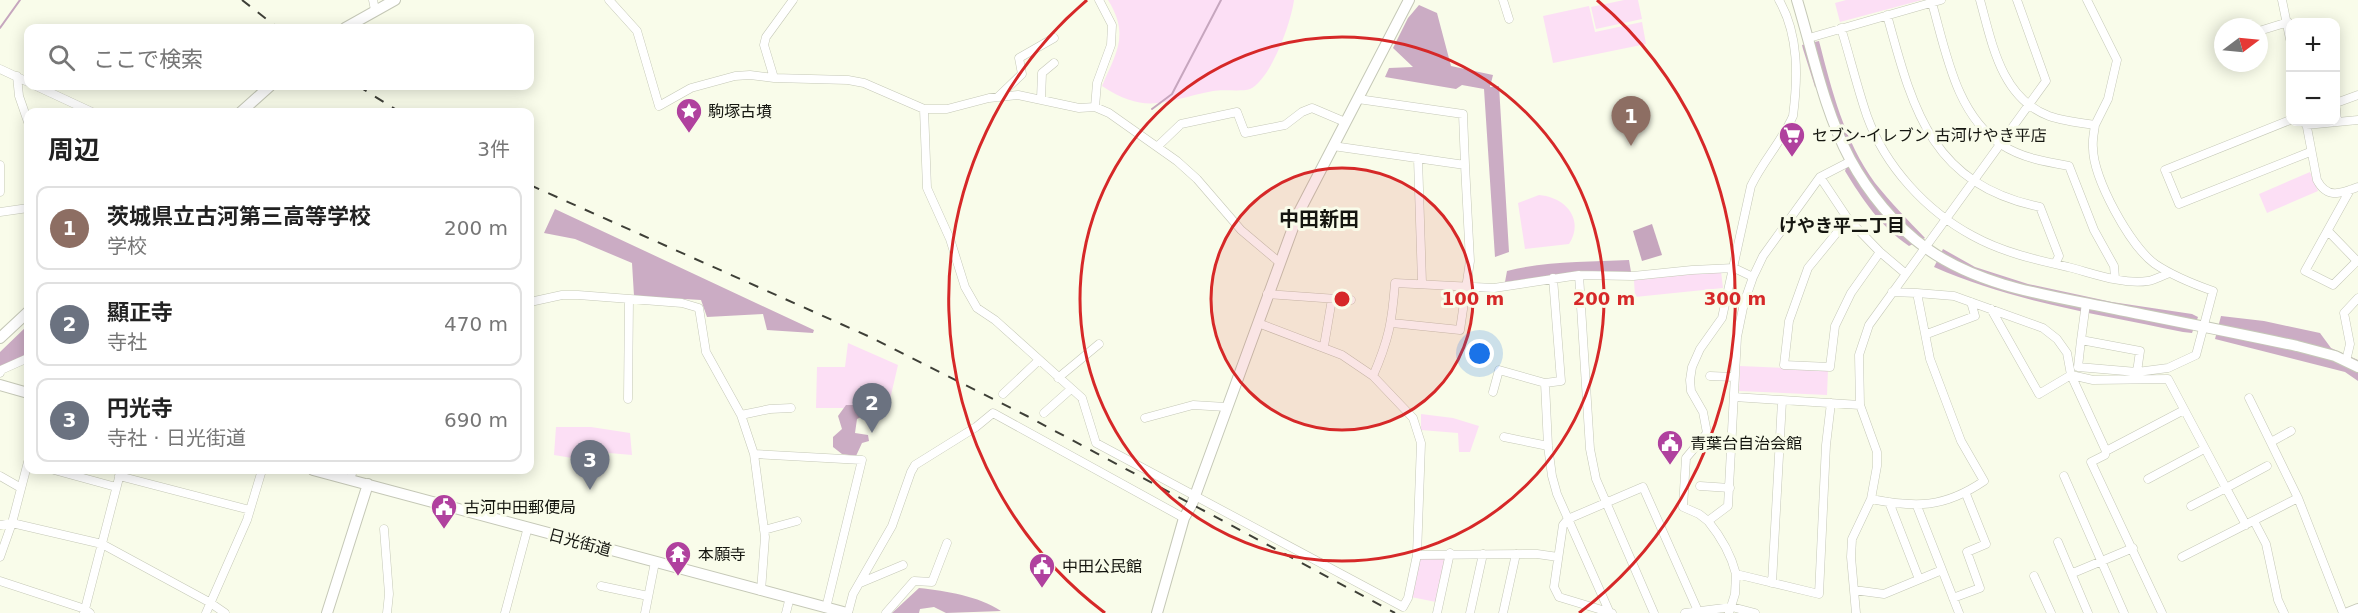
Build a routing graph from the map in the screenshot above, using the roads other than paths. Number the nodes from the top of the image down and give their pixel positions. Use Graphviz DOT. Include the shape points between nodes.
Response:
graph roads {
  1 [pos="395,0"];
  2 [pos="609,0"];
  3 [pos="792,0"];
  4 [pos="1099,0"];
  5 [pos="1409,0"];
  6 [pos="1503,0"];
  7 [pos="1779,0"];
  8 [pos="1797,0"];
  9 [pos="1941,0"];
  10 [pos="1980,0"];
  11 [pos="2017,0"];
  12 [pos="2087,0"];
  13 [pos="2282,0"];
  14 [pos="1932,3"];
  15 [pos="374,5"];
  16 [pos="1887,15"];
  17 [pos="2287,18"];
  18 [pos="1509,19"];
  19 [pos="2286,23"];
  20 [pos="350,24"];
  21 [pos="1841,28"];
  22 [pos="2268,28"];
  23 [pos="1054,38"];
  24 [pos="1809,38"];
  25 [pos="1054,63"];
  26 [pos="0,69"];
  27 [pos="16,76"];
  28 [pos="774,78"];
  29 [pos="24,80"];
  30 [pos="45,90"];
  31 [pos="266,90"];
  32 [pos="2358,94"];
  33 [pos="998,97"];
  34 [pos="1041,99"];
  35 [pos="1358,99"];
  36 [pos="2340,101"];
  37 [pos="2029,106"];
  38 [pos="1095,107"];
  39 [pos="83,108"];
  40 [pos="245,108"];
  41 [pos="924,109"];
  42 [pos="24,110"];
  43 [pos="2358,120"];
  44 [pos="1345,122"];
  45 [pos="2286,122"];
  46 [pos="2340,122"];
  47 [pos="2095,125"];
  48 [pos="2306,126"];
  49 [pos="2001,145"];
  50 [pos="1158,146"];
  51 [pos="1333,146"];
  52 [pos="2310,152"];
  53 [pos="1418,158"];
  54 [pos="1851,161"];
  55 [pos="0,165"];
  56 [pos="1465,165"];
  57 [pos="1820,177"];
  58 [pos="1974,182"];
  59 [pos="2354,189"];
  60 [pos="0,192"];
  61 [pos="24,209"];
  62 [pos="0,212"];
  63 [pos="1848,219"];
  64 [pos="1947,220"];
  65 [pos="2328,231"];
  66 [pos="1926,248"];
  67 [pos="1880,252"];
  68 [pos="1279,262"];
  69 [pos="2055,264"];
  70 [pos="1734,268"];
  71 [pos="2170,273"];
  72 [pos="1906,274"];
  73 [pos="1579,275"];
  74 [pos="1753,277"];
  75 [pos="1553,278"];
  76 [pos="2115,278"];
  77 [pos="1422,283"];
  78 [pos="1465,287"];
  79 [pos="1892,292"];
  80 [pos="1917,293"];
  81 [pos="1267,294"];
  82 [pos="2358,298"];
  83 [pos="628,299"];
  84 [pos="1332,299"];
  85 [pos="1351,300"];
  86 [pos="534,301"];
  87 [pos="1971,302"];
  88 [pos="2086,303"];
  89 [pos="1991,309"];
  90 [pos="24,316"];
  91 [pos="1257,323"];
  92 [pos="1392,323"];
  93 [pos="2205,327"];
  94 [pos="1927,334"];
  95 [pos="0,338"];
  96 [pos="2081,340"];
  97 [pos="1099,344"];
  98 [pos="1324,346"];
  99 [pos="24,360"];
  100 [pos="1038,361"];
  101 [pos="2346,361"];
  102 [pos="2358,367"];
  103 [pos="2137,372"];
  104 [pos="0,373"];
  105 [pos="2071,375"];
  106 [pos="1373,376"];
  107 [pos="1710,376"];
  108 [pos="1734,377"];
  109 [pos="1059,378"];
  110 [pos="1545,383"];
  111 [pos="0,385"];
  112 [pos="1071,389"];
  113 [pos="24,392"];
  114 [pos="1493,392"];
  115 [pos="1003,394"];
  116 [pos="1734,397"];
  117 [pos="2249,398"];
  118 [pos="628,399"];
  119 [pos="1782,401"];
  120 [pos="1831,403"];
  121 [pos="1860,405"];
  122 [pos="1227,407"];
  123 [pos="792,408"];
  124 [pos="2184,410"];
  125 [pos="1044,413"];
  126 [pos="741,415"];
  127 [pos="1145,418"];
  128 [pos="2291,431"];
  129 [pos="1504,437"];
  130 [pos="2271,442"];
  131 [pos="1548,446"];
  132 [pos="2204,449"];
  133 [pos="2106,451"];
  134 [pos="754,454"];
  135 [pos="2267,466"];
  136 [pos="25,474"];
  137 [pos="69,474"];
  138 [pos="120,474"];
  139 [pos="124,474"];
  140 [pos="261,474"];
  141 [pos="351,475"];
  142 [pos="0,476"];
  143 [pos="2064,476"];
  144 [pos="2148,479"];
  145 [pos="368,484"];
  146 [pos="1700,486"];
  147 [pos="116,487"];
  148 [pos="21,488"];
  149 [pos="1730,488"];
  150 [pos="2226,488"];
  151 [pos="1966,494"];
  152 [pos="1195,496"];
  153 [pos="2298,498"];
  154 [pos="1871,499"];
  155 [pos="1889,502"];
  156 [pos="1606,504"];
  157 [pos="1917,506"];
  158 [pos="2191,506"];
  159 [pos="250,510"];
  160 [pos="1184,518"];
  161 [pos="1568,519"];
  162 [pos="797,520"];
  163 [pos="1708,521"];
  164 [pos="12,523"];
  165 [pos="2250,523"];
  166 [pos="0,525"];
  167 [pos="528,527"];
  168 [pos="384,529"];
  169 [pos="764,530"];
  170 [pos="2058,542"];
  171 [pos="947,543"];
  172 [pos="102,544"];
  173 [pos="2133,548"];
  174 [pos="1450,553"];
  175 [pos="1483,554"];
  176 [pos="1516,554"];
  177 [pos="1417,555"];
  178 [pos="0,557"];
  179 [pos="1558,557"];
  180 [pos="2182,557"];
  181 [pos="2102,561"];
  182 [pos="655,562"];
  183 [pos="903,565"];
  184 [pos="1942,570"];
  185 [pos="2073,573"];
  186 [pos="1736,574"];
  187 [pos="2034,576"];
  188 [pos="1919,579"];
  189 [pos="0,581"];
  190 [pos="859,584"];
  191 [pos="1772,584"];
  192 [pos="601,586"];
  193 [pos="1854,590"];
  194 [pos="761,591"];
  195 [pos="648,596"];
  196 [pos="790,597"];
  197 [pos="1953,598"];
  198 [pos="209,602"];
  199 [pos="826,608"];
  200 [pos="2358,609"];
  201 [pos="1730,610"];
  202 [pos="1698,611"];
  203 [pos="86,612"];
  204 [pos="1611,612"];
  205 [pos="206,613"];
  206 [pos="225,613"];
  207 [pos="327,613"];
  208 [pos="387,613"];
  209 [pos="505,613"];
  210 [pos="645,613"];
  211 [pos="786,613"];
  212 [pos="848,613"];
  213 [pos="886,613"];
  214 [pos="1157,613"];
  215 [pos="1437,613"];
  216 [pos="1470,613"];
  217 [pos="1503,613"];
  218 [pos="1654,613"];
  219 [pos="1685,613"];
  220 [pos="1755,613"];
  221 [pos="1856,613"];
  222 [pos="1959,613"];
  223 [pos="2051,613"];
  224 [pos="2088,613"];
  225 [pos="2124,613"];
  226 [pos="2162,613"];
  227 [pos="2284,613"];
  228 [pos="2343,613"];
  229 [pos="2348,613"];
  1 -- 15 [label="street"];
  2 -- 28 [label="street" via="637,31 659,106 691,88 735,76"];
  3 -- 28 [label="street" via="764,45"];
  4 -- 38 [label="street" via="1112,25 1111,45 1097,83"];
  5 -- 35 [label="street"];
  6 -- 18 [label="street"];
  7 -- 70 [label="street" via="1794,36 1793,116 1751,186"];
  8 -- 24 [label="street"];
  9 -- 14 [label="street"];
  10 -- 37 [label="street" via="1998,62 2008,83"];
  11 -- 37 [label="street" via="2046,81"];
  12 -- 47 [label="street" via="2117,60 2108,99"];
  13 -- 17 [label="street"];
  14 -- 16 [label="street"];
  14 -- 49 [label="street" via="1963,100"];
  15 -- 20 [label="street"];
  16 -- 21 [label="street"];
  16 -- 58 [label="street" via="1915,109 1938,146"];
  19 -- 22 [label="street"];
  21 -- 24 [label="street"];
  21 -- 64 [label="street" via="1877,137 1903,178"];
  23 -- 33 [label="street" via="1019,58 1022,74"];
  24 -- 54 [label="street" via="1830,113"];
  25 -- 34 [label="street" via="1042,73"];
  26 -- 27 [label="street"];
  27 -- 29 [label="street"];
  27 -- 42 [label="street"];
  28 -- 41 [label="street" via="864,83"];
  30 -- 39 [label="street"];
  31 -- 40 [label="street"];
  32 -- 36 [label="street"];
  33 -- 34 [label="street"];
  33 -- 41 [label="street" via="946,110"];
  34 -- 38 [label="street" via="1079,108"];
  35 -- 44 [label="street"];
  35 -- 56 [label="street" via="1463,114"];
  37 -- 47 [label="street" via="2049,116"];
  37 -- 49 [label="street"];
  38 -- 50 [label="street"];
  41 -- 100 [label="street" via="927,188 950,239 965,286 977,308"];
  43 -- 46 [label="street"];
  44 -- 50 [label="street" via="1312,108 1285,125 1245,134 1237,112 1180,124"];
  44 -- 51 [label="street"];
  45 -- 52 [label="street" via="2165,170 2179,204"];
  47 -- 71 [label="street" via="2092,150 2110,203 2133,242 2153,263"];
  48 -- 52 [label="street"];
  49 -- 58 [label="street"];
  49 -- 76 [label="street" via="2068,166 2094,230 2114,266"];
  50 -- 68 [label="street" via="1197,179 1241,230"];
  51 -- 53 [label="street"];
  51 -- 68 [label="street" via="1298,214"];
  52 -- 59 [label="street" via="2322,188 2339,194"];
  53 -- 56 [label="street"];
  53 -- 77 [label="street"];
  54 -- 57 [label="street"];
  54 -- 66 [label="street" via="1887,212"];
  55 -- 60 [label="street"];
  56 -- 78 [label="street" via="1470,261"];
  57 -- 63 [label="street"];
  57 -- 74 [label="street" via="1763,256"];
  58 -- 64 [label="street"];
  58 -- 69 [label="street" via="1998,195 2040,207 2059,256"];
  59 -- 65 [label="street"];
  61 -- 62 [label="street"];
  63 -- 67 [label="street"];
  63 -- 67 [label="street" via="1808,268 1789,321 1784,365 1830,367 1835,326 1851,293"];
  64 -- 66 [label="street"];
  64 -- 69 [label="street" via="1982,240"];
  65 -- 65 [label="street" via="2306,271 2332,285 2357,261"];
  66 -- 72 [label="street"];
  66 -- 88 [label="street" via="2016,288"];
  67 -- 72 [label="street"];
  68 -- 81 [label="street"];
  69 -- 76 [label="street"];
  70 -- 73 [label="street" via="1633,276"];
  70 -- 74 [label="street"];
  70 -- 163 [label="street" via="1722,318 1700,349 1690,380 1707,433 1686,458 1683,507"];
  71 -- 76 [label="street" via="2149,281"];
  71 -- 93 [label="street" via="2213,291"];
  72 -- 79 [label="street"];
  73 -- 75 [label="street"];
  73 -- 156 [label="street" via="1590,449"];
  74 -- 108 [label="street" via="1737,337"];
  75 -- 78 [label="street" via="1494,288"];
  75 -- 110 [label="street" via="1561,381"];
  77 -- 78 [label="street"];
  77 -- 92 [label="street" via="1395,283"];
  78 -- 92 [label="street" via="1460,330"];
  79 -- 80 [label="street"];
  79 -- 121 [label="street" via="1869,325 1859,355"];
  80 -- 87 [label="street" via="1954,296"];
  80 -- 94 [label="street"];
  81 -- 84 [label="street"];
  81 -- 91 [label="street"];
  82 -- 101 [label="street" via="2344,313 2350,344"];
  83 -- 86 [label="street" via="562,295"];
  83 -- 118 [label="street"];
  83 -- 126 [label="street" via="699,308 706,352"];
  84 -- 85 [label="street"];
  84 -- 98 [label="street"];
  87 -- 89 [label="street"];
  87 -- 94 [label="street" via="1975,316"];
  88 -- 93 [label="street"];
  88 -- 96 [label="street"];
  89 -- 105 [label="street" via="2043,328 2067,353"];
  89 -- 105 [label="street" via="2039,394"];
  90 -- 95 [label="street"];
  91 -- 98 [label="street"];
  91 -- 122 [label="street"];
  92 -- 106 [label="street"];
  93 -- 101 [label="street" via="2305,348"];
  93 -- 103 [label="street" via="2196,355 2168,368"];
  94 -- 151 [label="street" via="1930,359 1961,441 1984,482"];
  96 -- 103 [label="street" via="2140,351"];
  96 -- 103 [label="street" via="2078,367"];
  97 -- 109 [label="street"];
  98 -- 106 [label="street"];
  99 -- 104 [label="street"];
  100 -- 109 [label="street"];
  100 -- 115 [label="street"];
  101 -- 102 [label="street"];
  105 -- 124 [label="street" via="2094,380 2168,379"];
  105 -- 133 [label="street"];
  106 -- 177 [label="street" via="1413,418 1418,429 1421,443"];
  107 -- 108 [label="street"];
  108 -- 116 [label="street"];
  109 -- 112 [label="street"];
  110 -- 114 [label="street" via="1499,370"];
  110 -- 131 [label="street"];
  111 -- 113 [label="street"];
  112 -- 125 [label="street"];
  112 -- 152 [label="street" via="1082,398 1096,443"];
  116 -- 119 [label="street"];
  116 -- 149 [label="street"];
  117 -- 130 [label="street"];
  119 -- 120 [label="street"];
  119 -- 191 [label="street"];
  120 -- 121 [label="street"];
  120 -- 191 [label="street" via="1819,594"];
  121 -- 154 [label="street" via="1877,452"];
  122 -- 127 [label="street" via="1194,405"];
  122 -- 152 [label="street"];
  123 -- 126 [label="street"];
  124 -- 132 [label="street"];
  124 -- 133 [label="street"];
  126 -- 134 [label="street"];
  128 -- 130 [label="street"];
  129 -- 131 [label="street"];
  130 -- 153 [label="street"];
  131 -- 161 [label="street" via="1552,476"];
  132 -- 144 [label="street"];
  132 -- 150 [label="street"];
  133 -- 173 [label="street" via="2091,462"];
  134 -- 169 [label="street"];
  134 -- 199 [label="street" via="862,459"];
  135 -- 150 [label="street"];
  136 -- 148 [label="street"];
  137 -- 147 [label="street"];
  138 -- 147 [label="street"];
  139 -- 159 [label="street"];
  140 -- 159 [label="street"];
  141 -- 145 [label="street, 日光街道"];
  142 -- 148 [label="street"];
  143 -- 181 [label="street"];
  145 -- 167 [label="street, 日光街道"];
  145 -- 207 [label="street"];
  146 -- 149 [label="street"];
  147 -- 172 [label="street"];
  148 -- 164 [label="street"];
  149 -- 163 [label="street" via="1728,506"];
  150 -- 158 [label="street"];
  150 -- 165 [label="street"];
  151 -- 157 [label="street"];
  151 -- 197 [label="street" via="1986,544 1967,552 1980,588"];
  152 -- 160 [label="street"];
  152 -- 177 [label="street" via="1403,607"];
  153 -- 165 [label="street"];
  153 -- 228 [label="street"];
  154 -- 155 [label="street"];
  154 -- 193 [label="street" via="1852,539"];
  155 -- 157 [label="street"];
  155 -- 188 [label="street"];
  156 -- 161 [label="street"];
  156 -- 202 [label="street" via="1644,486"];
  156 -- 218 [label="street"];
  157 -- 184 [label="street"];
  159 -- 198 [label="street"];
  160 -- 190 [label="street" via="993,413 915,465 892,526"];
  160 -- 214 [label="street"];
  161 -- 179 [label="street" via="1563,525"];
  161 -- 204 [label="street"];
  162 -- 169 [label="street"];
  163 -- 186 [label="street" via="1720,536"];
  164 -- 166 [label="street"];
  164 -- 172 [label="street"];
  164 -- 178 [label="street"];
  165 -- 180 [label="street"];
  165 -- 227 [label="street" via="2265,544"];
  167 -- 182 [label="street, 日光街道"];
  167 -- 209 [label="street"];
  168 -- 208 [label="street"];
  169 -- 194 [label="street"];
  170 -- 185 [label="street"];
  171 -- 213 [label="street" via="932,582 914,580"];
  172 -- 198 [label="street"];
  172 -- 203 [label="street"];
  173 -- 181 [label="street"];
  173 -- 226 [label="street"];
  174 -- 175 [label="street"];
  174 -- 177 [label="street"];
  174 -- 215 [label="street"];
  175 -- 176 [label="street"];
  175 -- 216 [label="street"];
  176 -- 179 [label="street"];
  176 -- 217 [label="street"];
  179 -- 204 [label="street" via="1554,587 1560,597"];
  181 -- 185 [label="street"];
  181 -- 225 [label="street"];
  182 -- 194 [label="street, 日光街道"];
  182 -- 195 [label="street"];
  183 -- 190 [label="street"];
  184 -- 188 [label="street"];
  184 -- 197 [label="street"];
  185 -- 224 [label="street"];
  186 -- 191 [label="street"];
  186 -- 201 [label="street"];
  187 -- 223 [label="street"];
  188 -- 193 [label="street" via="1884,594"];
  189 -- 203 [label="street"];
  190 -- 212 [label="street"];
  192 -- 195 [label="street"];
  193 -- 221 [label="street"];
  194 -- 196 [label="street, 日光街道"];
  195 -- 210 [label="street"];
  196 -- 199 [label="street, 日光街道"];
  196 -- 211 [label="street"];
  197 -- 222 [label="street"];
  198 -- 205 [label="street"];
  198 -- 206 [label="street"];
  199 -- 212 [label="street, 日光街道"];
  200 -- 229 [label="street"];
  201 -- 202 [label="street"];
  201 -- 220 [label="street"];
  202 -- 219 [label="street"];
}
